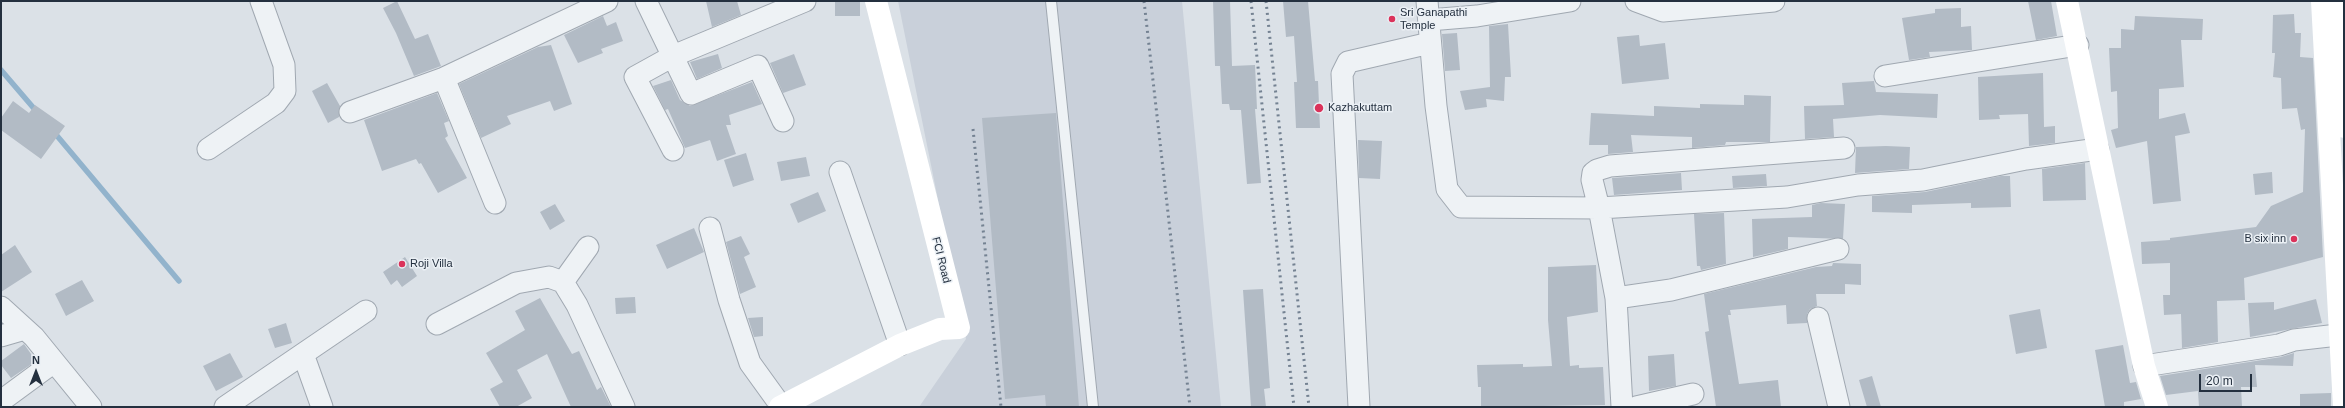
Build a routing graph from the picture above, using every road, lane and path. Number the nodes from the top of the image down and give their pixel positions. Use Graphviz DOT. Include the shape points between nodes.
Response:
graph roads {
  1 [pos="261,1"];
  2 [pos="646,1"];
  3 [pos="805,1"];
  4 [pos="876,1"];
  5 [pos="1051,1"];
  6 [pos="1570,1"];
  7 [pos="1636,1"];
  8 [pos="1774,1"];
  9 [pos="2067,1"];
  10 [pos="2322,1"];
  11 [pos="2337,1"];
  12 [pos="601,2"];
  13 [pos="1428,11"];
  14 [pos="1430,43"];
  15 [pos="2078,45"];
  16 [pos="673,56"];
  17 [pos="1885,76"];
  18 [pos="444,78"];
  19 [pos="350,112"];
  20 [pos="783,121"];
  21 [pos="2344,126"];
  22 [pos="1844,148"];
  23 [pos="208,149"];
  24 [pos="2098,149"];
  25 [pos="673,150"];
  26 [pos="840,172"];
  27 [pos="495,203"];
  28 [pos="1599,208"];
  29 [pos="710,228"];
  30 [pos="588,247"];
  31 [pos="1838,249"];
  32 [pos="563,282"];
  33 [pos="1616,298"];
  34 [pos="1,308"];
  35 [pos="366,311"];
  36 [pos="1818,318"];
  37 [pos="437,324"];
  38 [pos="25,329"];
  39 [pos="2338,335"];
  40 [pos="1,336"];
  41 [pos="900,345"];
  42 [pos="303,354"];
  43 [pos="54,362"];
  44 [pos="2144,366"];
  45 [pos="1693,394"];
  46 [pos="1,401"];
  47 [pos="791,405"];
  48 [pos="91,407"];
  49 [pos="225,407"];
  50 [pos="322,407"];
  51 [pos="624,407"];
  52 [pos="1093,407"];
  53 [pos="1359,407"];
  54 [pos="1622,407"];
  55 [pos="1636,407"];
  56 [pos="1839,407"];
  57 [pos="2157,407"];
  58 [pos="2344,407"];
  1 -- 23 [label="street" via="284,65 285,91 276,103"];
  2 -- 16 [label="street"];
  3 -- 16 [label="street"];
  4 -- 41 [label="main road, FCI Road" via="958,328 940,329"];
  5 -- 52 [label="lane"];
  6 -- 13 [label="street" via="1477,16"];
  7 -- 8 [label="street" via="1663,11"];
  9 -- 15 [label="main road"];
  10 -- 39 [label="main road"];
  11 -- 21 [label="main road"];
  12 -- 18 [label="street"];
  13 -- 14 [label="street"];
  14 -- 28 [label="street" via="1447,189 1461,207"];
  14 -- 53 [label="street" via="1348,62 1342,74"];
  15 -- 17 [label="street"];
  15 -- 24 [label="main road"];
  16 -- 20 [label="street" via="691,94 758,66"];
  16 -- 25 [label="street" via="635,77"];
  18 -- 19 [label="street"];
  18 -- 27 [label="street"];
  22 -- 28 [label="street" via="1602,167 1593,174 1592,180"];
  24 -- 28 [label="street" via="2026,159 1923,180 1858,186 1787,198"];
  24 -- 44 [label="main road"];
  26 -- 41 [label="street"];
  28 -- 33 [label="street"];
  29 -- 47 [label="street" via="729,300 750,362"];
  30 -- 32 [label="street"];
  31 -- 33 [label="street" via="1672,290"];
  32 -- 37 [label="street" via="549,277 516,283"];
  32 -- 51 [label="street" via="578,305"];
  33 -- 54 [label="street"];
  34 -- 38 [label="street"];
  35 -- 42 [label="street"];
  36 -- 56 [label="street"];
  38 -- 40 [label="street"];
  38 -- 43 [label="street"];
  39 -- 44 [label="street" via="2294,340 2279,345"];
  39 -- 58 [label="main road"];
  41 -- 47 [label="main road, FCI Road"];
  42 -- 49 [label="street"];
  42 -- 50 [label="street"];
  43 -- 46 [label="street"];
  43 -- 48 [label="street"];
  44 -- 57 [label="main road"];
  45 -- 55 [label="street"];
}
